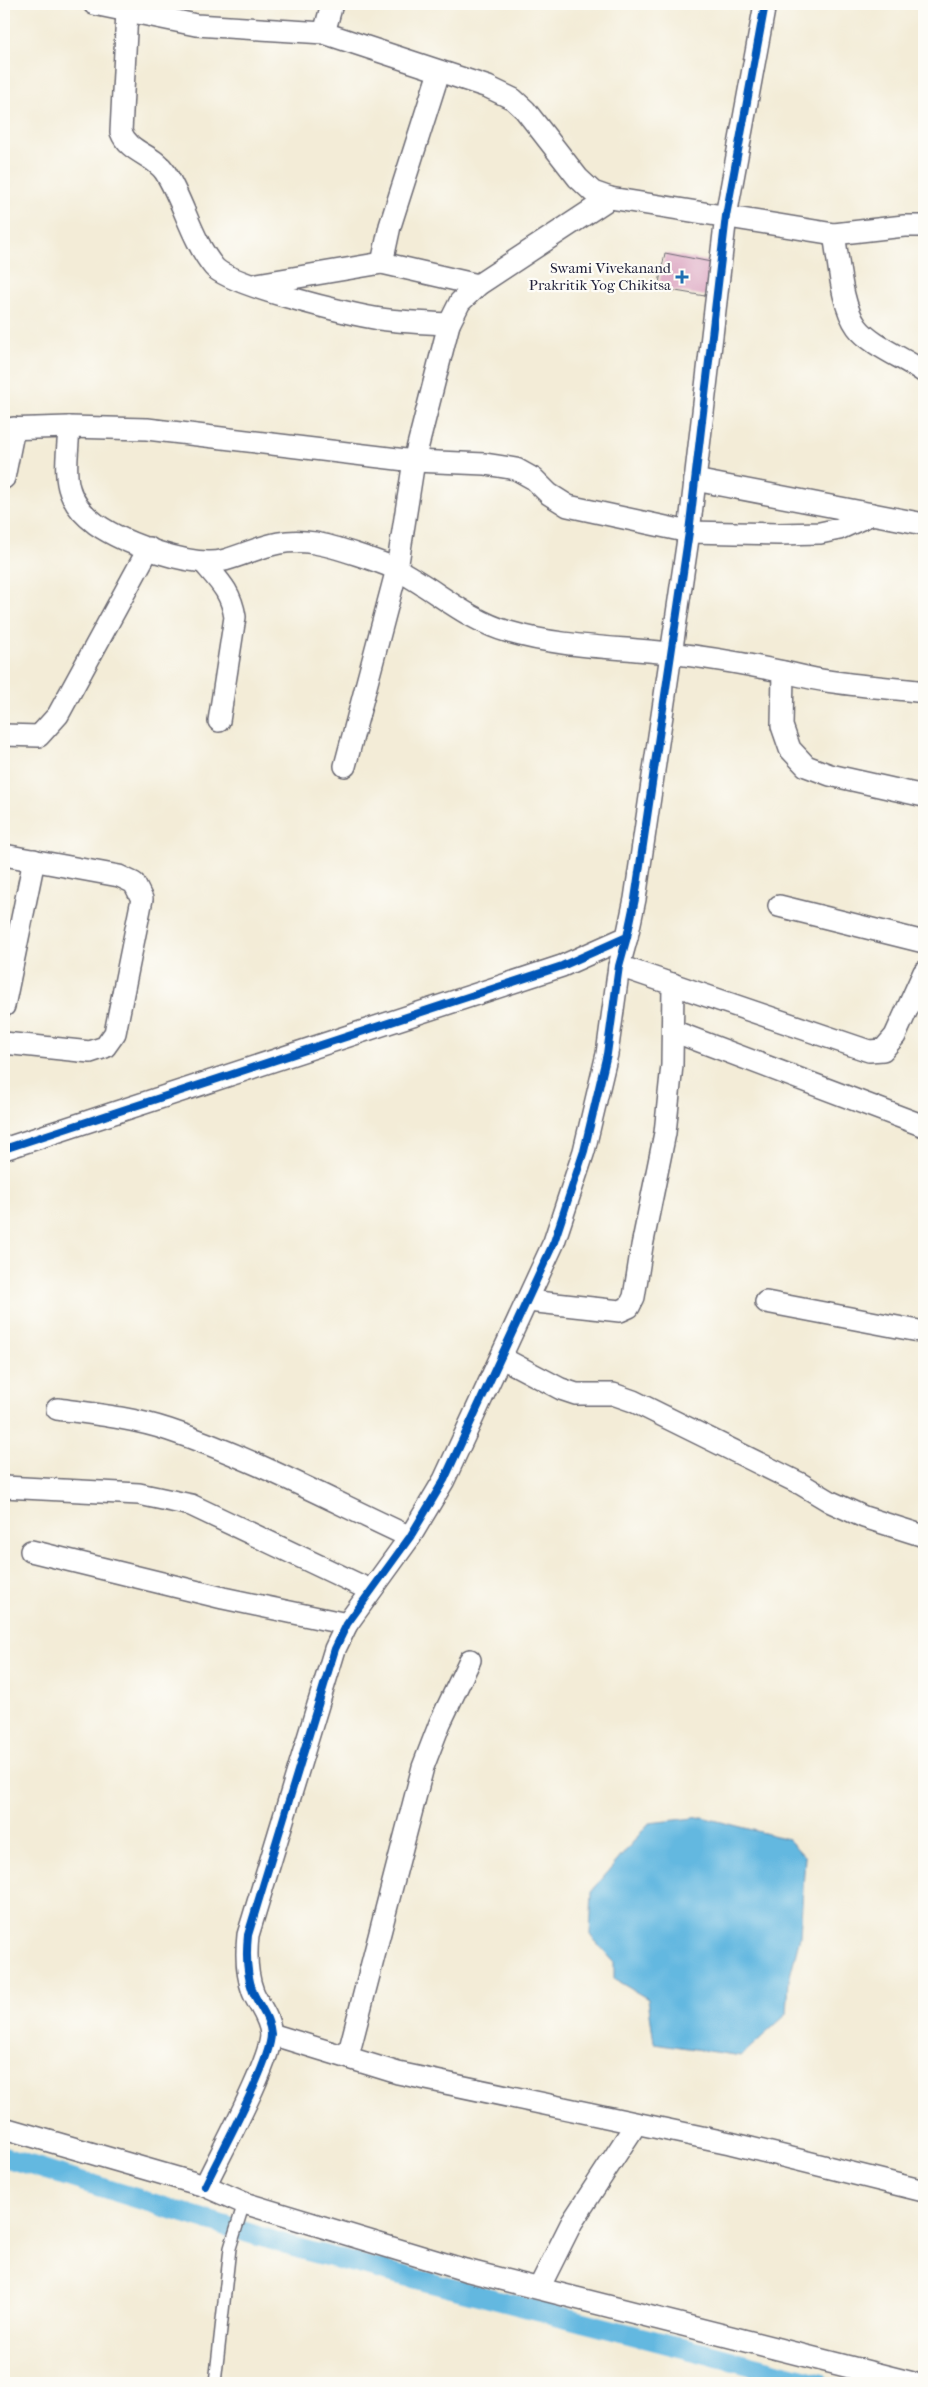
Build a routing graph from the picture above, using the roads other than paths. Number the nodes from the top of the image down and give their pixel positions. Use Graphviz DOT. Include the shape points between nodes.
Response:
graph roads {
  1 [pos="94,4"];
  2 [pos="332,4"];
  3 [pos="765,4"];
  4 [pos="127,11"];
  5 [pos="324,33"];
  6 [pos="439,72"];
  7 [pos="610,198"];
  8 [pos="726,216"];
  9 [pos="924,226"];
  10 [pos="834,234"];
  11 [pos="382,263"];
  12 [pos="252,285"];
  13 [pos="478,285"];
  14 [pos="449,324"];
  15 [pos="924,372"];
  16 [pos="69,427"];
  17 [pos="9,429"];
  18 [pos="414,461"];
  19 [pos="4,478"];
  20 [pos="695,480"];
  21 [pos="872,514"];
  22 [pos="924,524"];
  23 [pos="689,532"];
  24 [pos="149,548"];
  25 [pos="204,563"];
  26 [pos="397,569"];
  27 [pos="670,653"];
  28 [pos="783,672"];
  29 [pos="924,692"];
  30 [pos="219,721"];
  31 [pos="4,735"];
  32 [pos="345,766"];
  33 [pos="924,796"];
  34 [pos="4,855"];
  35 [pos="34,860"];
  36 [pos="779,906"];
  37 [pos="627,937"];
  38 [pos="924,942"];
  39 [pos="619,966"];
  40 [pos="924,972"];
  41 [pos="673,984"];
  42 [pos="4,1006"];
  43 [pos="673,1031"];
  44 [pos="4,1043"];
  45 [pos="924,1126"];
  46 [pos="4,1149"];
  47 [pos="528,1302"];
  48 [pos="766,1302"];
  49 [pos="924,1332"];
  50 [pos="502,1358"];
  51 [pos="57,1408"];
  52 [pos="4,1486"];
  53 [pos="924,1536"];
  54 [pos="410,1537"];
  55 [pos="31,1551"];
  56 [pos="370,1590"];
  57 [pos="347,1624"];
  58 [pos="470,1660"];
  59 [pos="271,2034"];
  60 [pos="348,2056"];
  61 [pos="636,2124"];
  62 [pos="4,2128"];
  63 [pos="205,2186"];
  64 [pos="924,2190"];
  65 [pos="242,2207"];
  66 [pos="539,2288"];
  67 [pos="215,2383"];
  68 [pos="913,2383"];
  1 -- 4 [label="street"];
  2 -- 5 [label="street"];
  3 -- 8 [label="street"];
  4 -- 5 [label="street" via="196,25"];
  4 -- 12 [label="street" via="122,132 125,141 164,170 215,269"];
  5 -- 6 [label="street"];
  6 -- 7 [label="street" via="488,87 513,99 578,178 593,192"];
  6 -- 11 [label="street" via="390,226"];
  7 -- 8 [label="street"];
  7 -- 13 [label="street"];
  8 -- 10 [label="street"];
  8 -- 20 [label="street"];
  9 -- 10 [label="street"];
  10 -- 15 [label="street" via="847,306 858,327 870,339"];
  11 -- 12 [label="street"];
  11 -- 13 [label="street"];
  12 -- 14 [label="street" via="365,316"];
  13 -- 14 [label="street" via="460,302"];
  14 -- 18 [label="street"];
  16 -- 17 [label="street"];
  16 -- 18 [label="street" via="147,429"];
  16 -- 24 [label="street" via="67,485 76,504 97,524"];
  17 -- 19 [label="street"];
  18 -- 23 [label="street" via="485,464 516,469 568,506"];
  18 -- 26 [label="street"];
  20 -- 21 [label="street"];
  20 -- 23 [label="street"];
  21 -- 22 [label="street"];
  21 -- 23 [label="street" via="839,529 820,533"];
  23 -- 27 [label="street"];
  24 -- 25 [label="street" via="183,560"];
  24 -- 31 [label="street" via="58,715 39,736"];
  25 -- 26 [label="street" via="224,560 267,544 293,540 317,544"];
  25 -- 30 [label="street" via="232,600 235,617"];
  26 -- 27 [label="street" via="471,616 508,632 553,641"];
  26 -- 32 [label="street"];
  27 -- 28 [label="street"];
  27 -- 37 [label="street"];
  28 -- 29 [label="street" via="826,681"];
  28 -- 33 [label="street" via="782,726 790,749 806,766 830,775"];
  34 -- 35 [label="street"];
  35 -- 42 [label="street"];
  35 -- 44 [label="street" via="119,876 134,883 142,899 115,1033 105,1047 90,1052"];
  36 -- 38 [label="street"];
  37 -- 39 [label="street"];
  37 -- 46 [label="street" via="562,966"];
  39 -- 41 [label="street"];
  39 -- 47 [label="street" via="607,1054 584,1151 554,1242"];
  40 -- 41 [label="street" via="895,1036 883,1050 869,1051"];
  41 -- 43 [label="street"];
  43 -- 45 [label="street"];
  43 -- 47 [label="street" via="665,1133 634,1297 629,1307 620,1310"];
  47 -- 50 [label="street"];
  48 -- 49 [label="street"];
  50 -- 53 [label="street" via="576,1394 613,1394 633,1401 831,1502 864,1517"];
  50 -- 54 [label="street" via="444,1480"];
  51 -- 54 [label="street" via="168,1429 213,1446"];
  52 -- 56 [label="street" via="139,1494 184,1502"];
  54 -- 56 [label="street"];
  55 -- 57 [label="street" via="223,1598"];
  56 -- 57 [label="street"];
  57 -- 59 [label="street" via="335,1649 248,1935 248,1971 253,1992"];
  58 -- 60 [label="street" via="440,1723 424,1768"];
  59 -- 60 [label="street"];
  59 -- 63 [label="street" via="256,2078"];
  60 -- 61 [label="street" via="398,2073"];
  61 -- 64 [label="street"];
  61 -- 66 [label="street" via="572,2222"];
  62 -- 63 [label="street"];
  63 -- 65 [label="street"];
  65 -- 66 [label="street"];
  65 -- 67 [label="lane" via="230,2248"];
  66 -- 68 [label="street"];
}
